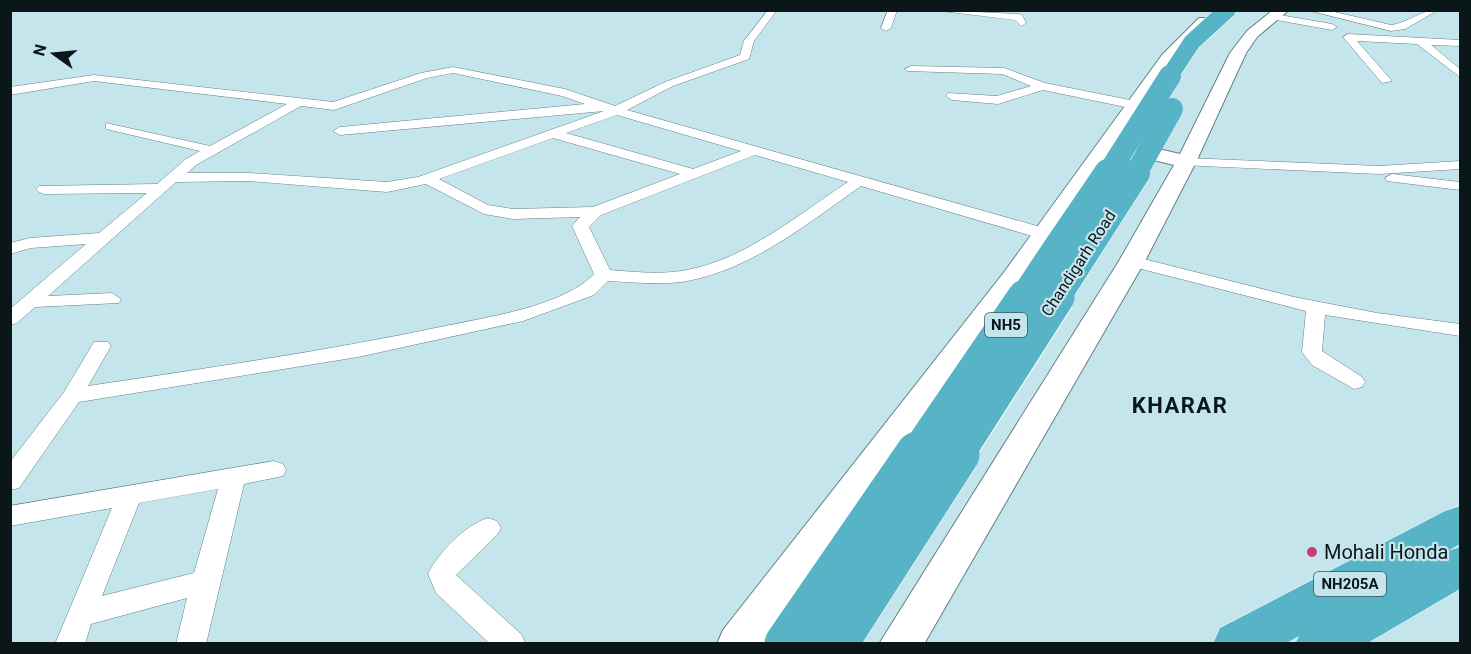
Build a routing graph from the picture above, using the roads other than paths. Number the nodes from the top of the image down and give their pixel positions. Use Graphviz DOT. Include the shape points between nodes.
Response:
graph roads {
  1 [pos="774,10"];
  2 [pos="893,10"];
  3 [pos="937,10"];
  4 [pos="1219,10"];
  5 [pos="1227,10"];
  6 [pos="1311,10"];
  7 [pos="1370,10"];
  8 [pos="1434,10"];
  9 [pos="1268,13"];
  10 [pos="1350,19"];
  11 [pos="1021,23"];
  12 [pos="886,28"];
  13 [pos="1363,37"];
  14 [pos="1420,41"];
  15 [pos="1461,43"];
  16 [pos="910,69"];
  17 [pos="1461,74"];
  18 [pos="1386,81"];
  19 [pos="1042,86"];
  20 [pos="10,91"];
  21 [pos="952,96"];
  22 [pos="296,104"];
  23 [pos="1135,105"];
  24 [pos="609,109"];
  25 [pos="111,126"];
  26 [pos="340,131"];
  27 [pos="552,134"];
  28 [pos="1108,143"];
  29 [pos="210,150"];
  30 [pos="754,150"];
  31 [pos="1186,162"];
  32 [pos="1461,165"];
  33 [pos="1342,169"];
  34 [pos="694,174"];
  35 [pos="427,179"];
  36 [pos="859,181"];
  37 [pos="166,183"];
  38 [pos="1461,186"];
  39 [pos="44,189"];
  40 [pos="595,212"];
  41 [pos="1045,234"];
  42 [pos="102,238"];
  43 [pos="10,249"];
  44 [pos="1131,261"];
  45 [pos="603,275"];
  46 [pos="112,299"];
  47 [pos="28,302"];
  48 [pos="1316,309"];
  49 [pos="10,319"];
  50 [pos="1461,330"];
  51 [pos="101,346"];
  52 [pos="1354,382"];
  53 [pos="72,396"];
  54 [pos="274,470"];
  55 [pos="234,477"];
  56 [pos="10,481"];
  57 [pos="130,494"];
  58 [pos="10,516"];
  59 [pos="488,528"];
  60 [pos="1460,556"];
  61 [pos="205,582"];
  62 [pos="80,614"];
  63 [pos="70,644"];
  64 [pos="191,644"];
  65 [pos="511,644"];
  66 [pos="738,644"];
  67 [pos="787,644"];
  68 [pos="835,644"];
  69 [pos="900,644"];
  70 [pos="1238,644"];
  71 [pos="1320,644"];
  1 -- 24 [label="street" via="754,34 741,60"];
  2 -- 12 [label="street"];
  3 -- 11 [label="street" via="1019,17"];
  4 -- 23 [label="main road" via="1168,58"];
  5 -- 67 [label="highway, NH5, bridge" via="1192,42 1018,309"];
  6 -- 10 [label="street"];
  7 -- 10 [label="street"];
  8 -- 10 [label="street" via="1396,28"];
  9 -- 13 [label="street"];
  9 -- 31 [label="main road" via="1238,53"];
  9 -- 68 [label="highway, Chandigarh Road / NH5, bridge" via="1206,47 1147,156"];
  13 -- 14 [label="street"];
  13 -- 18 [label="street" via="1347,39"];
  14 -- 15 [label="street"];
  14 -- 17 [label="street"];
  16 -- 19 [label="street" via="1004,71"];
  19 -- 21 [label="street" via="998,100"];
  19 -- 23 [label="street"];
  20 -- 22 [label="street" via="94,78"];
  22 -- 24 [label="street" via="345,104 425,75 453,70 544,88"];
  22 -- 29 [label="street"];
  23 -- 28 [label="main road"];
  24 -- 26 [label="street"];
  24 -- 27 [label="street"];
  24 -- 30 [label="street"];
  25 -- 29 [label="street"];
  27 -- 34 [label="street"];
  27 -- 35 [label="street"];
  28 -- 31 [label="main road"];
  28 -- 41 [label="main road"];
  29 -- 37 [label="street"];
  30 -- 34 [label="street"];
  30 -- 36 [label="street"];
  31 -- 33 [label="street"];
  31 -- 44 [label="main road"];
  32 -- 33 [label="street"];
  33 -- 38 [label="street"];
  34 -- 40 [label="street"];
  35 -- 37 [label="street" via="387,187 249,177"];
  35 -- 40 [label="street" via="484,209 513,214"];
  36 -- 41 [label="street"];
  36 -- 45 [label="street" via="770,241 703,272 658,278"];
  37 -- 39 [label="street"];
  37 -- 42 [label="street"];
  40 -- 45 [label="street" via="580,226"];
  41 -- 66 [label="main road"];
  42 -- 43 [label="street" via="30,243"];
  42 -- 47 [label="street"];
  44 -- 48 [label="street"];
  44 -- 69 [label="main road"];
  45 -- 53 [label="street" via="588,291 523,315 358,351"];
  46 -- 47 [label="street"];
  47 -- 49 [label="street"];
  48 -- 50 [label="street"];
  48 -- 52 [label="street" via="1312,352"];
  51 -- 53 [label="street"];
  53 -- 56 [label="street"];
  54 -- 55 [label="street"];
  55 -- 57 [label="street"];
  55 -- 61 [label="street"];
  57 -- 58 [label="street"];
  57 -- 62 [label="street"];
  59 -- 65 [label="street" via="442,574 446,585"];
  60 -- 70 [label="highway, NH205A"];
  60 -- 71 [label="highway, NH205A"];
  61 -- 62 [label="street"];
  61 -- 64 [label="street"];
  62 -- 63 [label="street"];
}
